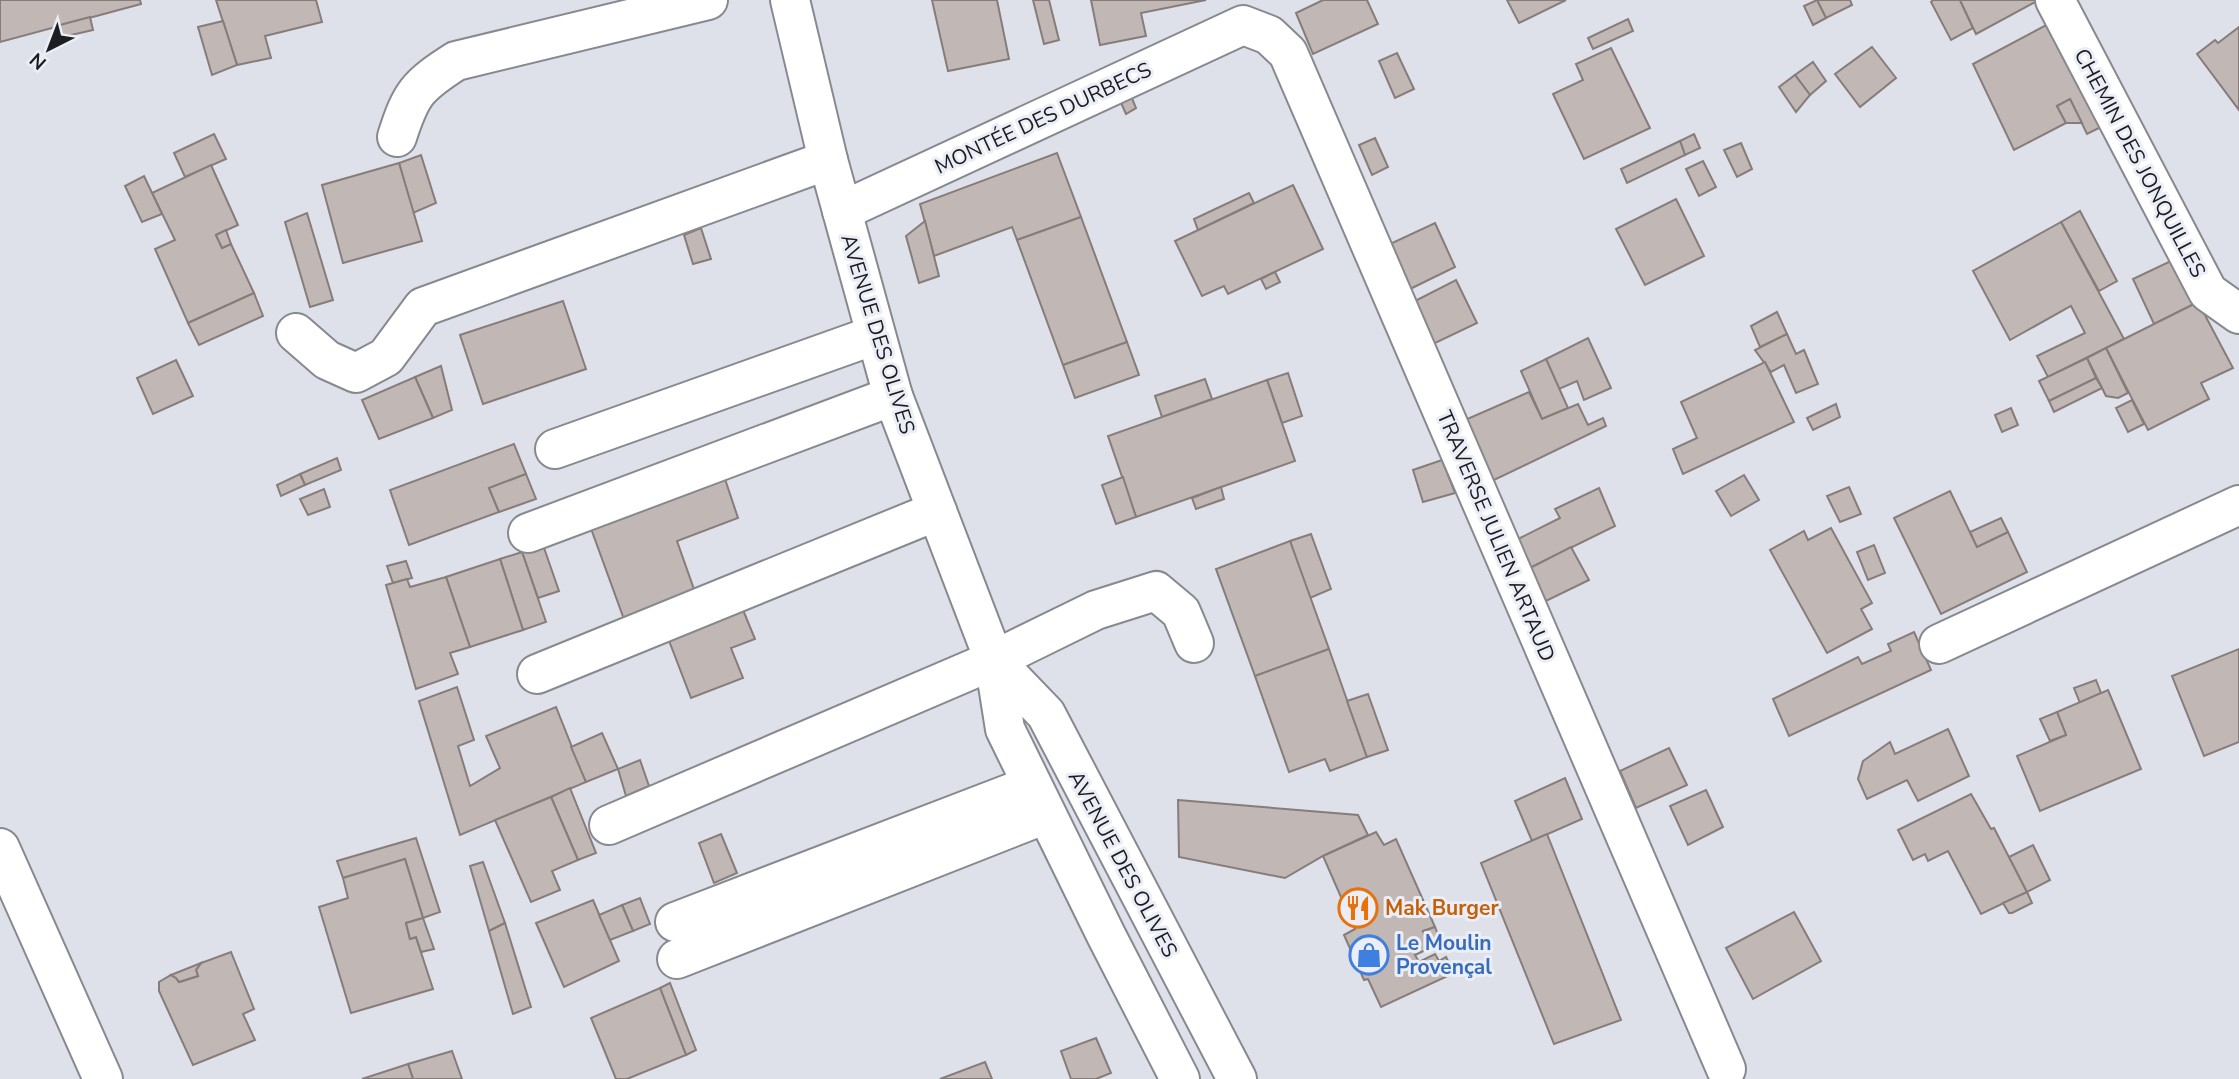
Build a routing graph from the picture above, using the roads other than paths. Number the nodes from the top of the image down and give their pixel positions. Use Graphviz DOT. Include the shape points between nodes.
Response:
graph roads {
  1 [pos="708,0"];
  2 [pos="790,0"];
  3 [pos="2055,0"];
  4 [pos="1243,25"];
  5 [pos="397,137"];
  6 [pos="828,160"];
  7 [pos="842,211"];
  8 [pos="2239,314"];
  9 [pos="296,333"];
  10 [pos="875,335"];
  11 [pos="893,396"];
  12 [pos="555,449"];
  13 [pos="2239,505"];
  14 [pos="937,512"];
  15 [pos="528,533"];
  16 [pos="1194,643"];
  17 [pos="1939,644"];
  18 [pos="994,660"];
  19 [pos="537,674"];
  20 [pos="1039,799"];
  21 [pos="608,825"];
  22 [pos="0,848"];
  23 [pos="676,941"];
  24 [pos="1726,1069"];
  25 [pos="103,1079"];
  26 [pos="1180,1079"];
  27 [pos="1237,1079"];
  1 -- 5 [label="street" via="456,61 425,81 407,106"];
  2 -- 6 [label="street, AVENUE DES OLIVES"];
  3 -- 8 [label="street, CHEMIN DES JONQUILLES" via="2208,292"];
  4 -- 7 [label="street, MONTÉE DES DURBECS"];
  4 -- 24 [label="street, TRAVERSE JULIEN ARTAUD" via="1269,35 1288,54"];
  6 -- 7 [label="street, AVENUE DES OLIVES"];
  6 -- 9 [label="street" via="423,307 386,357 356,373 327,360"];
  7 -- 10 [label="street, AVENUE DES OLIVES"];
  10 -- 11 [label="street, AVENUE DES OLIVES"];
  10 -- 12 [label="street"];
  11 -- 14 [label="street, AVENUE DES OLIVES"];
  11 -- 15 [label="street"];
  13 -- 17 [label="street"];
  14 -- 18 [label="street, AVENUE DES OLIVES"];
  14 -- 19 [label="street"];
  16 -- 18 [label="street" via="1181,612 1156,591 1096,610"];
  18 -- 20 [label="street, AVENUE DES OLIVES" via="1005,729"];
  18 -- 21 [label="street"];
  18 -- 27 [label="street, AVENUE DES OLIVES" via="1045,714"];
  20 -- 23 [label="street"];
  20 -- 26 [label="street, AVENUE DES OLIVES"];
  22 -- 25 [label="street"];
}
